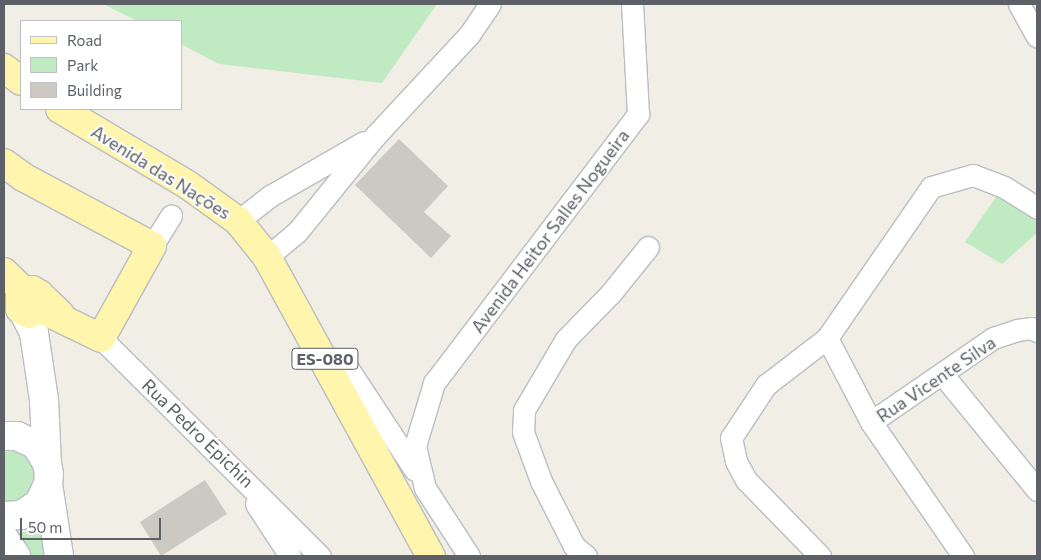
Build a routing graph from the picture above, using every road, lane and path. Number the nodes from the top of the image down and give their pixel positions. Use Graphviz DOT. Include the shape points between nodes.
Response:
graph roads {
  1 [pos="490,4"];
  2 [pos="632,4"];
  3 [pos="1019,4"];
  4 [pos="1037,36"];
  5 [pos="4,68"];
  6 [pos="20,80"];
  7 [pos="62,110"];
  8 [pos="375,136"];
  9 [pos="4,163"];
  10 [pos="1037,208"];
  11 [pos="171,215"];
  12 [pos="238,221"];
  13 [pos="152,246"];
  14 [pos="648,247"];
  15 [pos="267,257"];
  16 [pos="4,272"];
  17 [pos="33,308"];
  18 [pos="1034,330"];
  19 [pos="101,338"];
  20 [pos="827,338"];
  21 [pos="330,368"];
  22 [pos="943,375"];
  23 [pos="44,400"];
  24 [pos="871,422"];
  25 [pos="5,435"];
  26 [pos="407,445"];
  27 [pos="48,474"];
  28 [pos="1037,490"];
  29 [pos="266,507"];
  30 [pos="4,516"];
  31 [pos="4,538"];
  32 [pos="16,556"];
  33 [pos="58,556"];
  34 [pos="290,556"];
  35 [pos="320,556"];
  36 [pos="431,556"];
  37 [pos="469,556"];
  38 [pos="586,556"];
  39 [pos="820,556"];
  40 [pos="963,556"];
  1 -- 8 [label="street" via="469,36"];
  2 -- 26 [label="street, Avenida Heitor Salles Nogueira" via="638,114 434,384"];
  3 -- 4 [label="street"];
  5 -- 6 [label="main road"];
  7 -- 12 [label="main road, Avenida das Nações / ES-080" via="188,185"];
  8 -- 12 [label="street" via="270,196"];
  8 -- 15 [label="street" via="297,232"];
  9 -- 13 [label="main road" via="23,177"];
  10 -- 20 [label="street" via="1004,187 973,175 931,187"];
  11 -- 13 [label="street"];
  12 -- 15 [label="main road, Avenida das Nações / ES-080"];
  13 -- 19 [label="main road"];
  14 -- 38 [label="street" via="611,293 566,338 524,410 523,432 541,481 574,546"];
  15 -- 21 [label="main road, Avenida das Nações / ES-080"];
  16 -- 17 [label="main road, Rua Pedro Epichin"];
  17 -- 19 [label="main road, Rua Pedro Epichin" via="67,320"];
  17 -- 23 [label="street"];
  18 -- 22 [label="street, Rua Vicente Silva" via="993,338"];
  19 -- 29 [label="street, Rua Pedro Epichin" via="224,459"];
  20 -- 24 [label="street"];
  20 -- 39 [label="street" via="766,385 732,438 736,461 746,480"];
  21 -- 26 [label="street" via="347,367"];
  21 -- 36 [label="main road, Avenida das Nações / ES-080"];
  22 -- 24 [label="street, Rua Vicente Silva"];
  22 -- 28 [label="street"];
  23 -- 25 [label="street"];
  23 -- 27 [label="street"];
  24 -- 40 [label="street"];
  25 -- 27 [label="street" via="17,436 36,445"];
  26 -- 37 [label="street" via="425,488"];
  27 -- 30 [label="street" via="45,494 31,510"];
  27 -- 33 [label="street"];
  29 -- 34 [label="street"];
  29 -- 35 [label="street, Rua Pedro Epichin"];
  31 -- 32 [label="street"];
}
